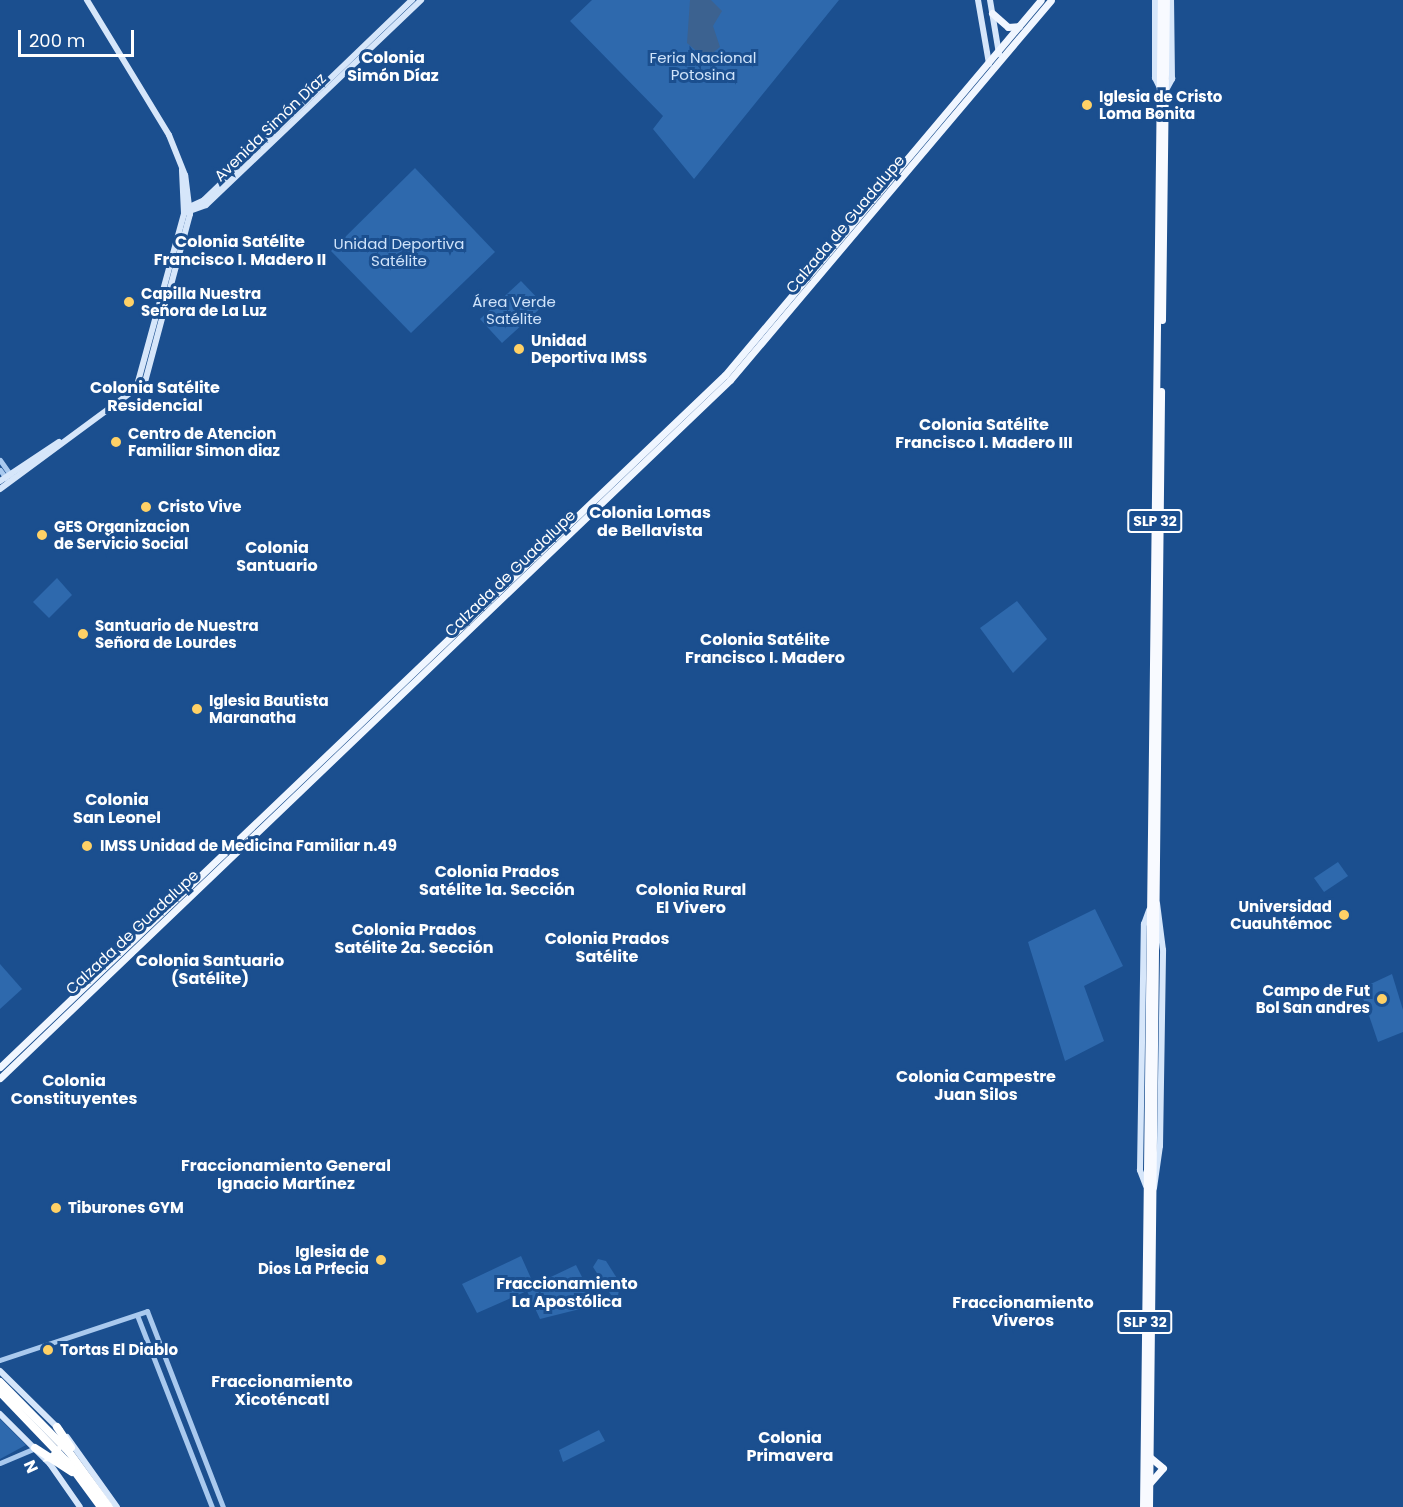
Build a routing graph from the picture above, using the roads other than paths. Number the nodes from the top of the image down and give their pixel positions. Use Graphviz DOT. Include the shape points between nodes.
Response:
graph roads {
  1 [pos="87,0"];
  2 [pos="412,0"];
  3 [pos="421,0"];
  4 [pos="978,0"];
  5 [pos="990,0"];
  6 [pos="1041,0"];
  7 [pos="1051,0"];
  8 [pos="1155,0"];
  9 [pos="1161,0"];
  10 [pos="1166,0"];
  11 [pos="1171,0"];
  12 [pos="992,13"];
  13 [pos="1019,26"];
  14 [pos="1163,47"];
  15 [pos="998,49"];
  16 [pos="1000,60"];
  17 [pos="989,62"];
  18 [pos="990,72"];
  19 [pos="1163,90"];
  20 [pos="968,92"];
  21 [pos="187,211"];
  22 [pos="136,389"];
  23 [pos="0,459"];
  24 [pos="0,470"];
  25 [pos="7,478"];
  26 [pos="0,489"];
  27 [pos="1154,903"];
  28 [pos="0,1067"];
  29 [pos="0,1078"];
  30 [pos="1150,1189"];
  31 [pos="137,1315"];
  32 [pos="151,1318"];
  33 [pos="139,1322"];
  34 [pos="0,1360"];
  35 [pos="0,1371"];
  36 [pos="0,1377"];
  37 [pos="0,1382"];
  38 [pos="11,1382"];
  39 [pos="0,1392"];
  40 [pos="0,1412"];
  41 [pos="33,1420"];
  42 [pos="57,1427"];
  43 [pos="35,1448"];
  44 [pos="1150,1457"];
  45 [pos="0,1463"];
  46 [pos="1149,1484"];
  47 [pos="91,1486"];
  48 [pos="80,1507"];
  49 [pos="100,1507"];
  50 [pos="109,1507"];
  51 [pos="117,1507"];
  52 [pos="212,1507"];
  53 [pos="223,1507"];
  54 [pos="1143,1507"];
  55 [pos="1149,1507"];
  1 -- 21 [label="main road" via="167,131 182,170"];
  2 -- 21 [label="main road, Avenida Simón Díaz"];
  3 -- 21 [label="main road, Avenida Simón Díaz" via="206,205"];
  4 -- 17 [label="main road"];
  5 -- 12 [label="main road"];
  6 -- 13 [label="main road, Calzada de Guadalupe"];
  7 -- 16 [label="main road, Calzada de Guadalupe"];
  8 -- 19 [label="main road" via="1155,78"];
  9 -- 14 [label="highway, SLP 32"];
  10 -- 14 [label="highway, SLP 32"];
  11 -- 19 [label="main road" via="1172,79"];
  12 -- 13 [label="main road" via="1008,27"];
  12 -- 15 [label="main road"];
  13 -- 15 [label="main road, Calzada de Guadalupe"];
  14 -- 19 [label="highway, SLP 32"];
  15 -- 16 [label="main road"];
  15 -- 17 [label="main road, Calzada de Guadalupe"];
  16 -- 18 [label="main road, Calzada de Guadalupe"];
  17 -- 18 [label="main road"];
  17 -- 20 [label="main road, Calzada de Guadalupe"];
  18 -- 20 [label="main road, Calzada de Guadalupe"];
  19 -- 27 [label="highway, SLP 32"];
  20 -- 28 [label="main road, Calzada de Guadalupe" via="725,375"];
  20 -- 29 [label="main road, Calzada de Guadalupe" via="730,380"];
  21 -- 22 [label="main road"];
  21 -- 22 [label="main road" via="146,382"];
  22 -- 25 [label="main road"];
  23 -- 25 [label="street"];
  24 -- 25 [label="street"];
  25 -- 26 [label="main road"];
  27 -- 30 [label="highway, SLP 32"];
  27 -- 30 [label="main road" via="1163,950 1160,1146"];
  27 -- 30 [label="main road" via="1144,924 1140,1170"];
  30 -- 44 [label="highway, SLP 32"];
  30 -- 54 [label="highway, SLP 32"];
  31 -- 32 [label="street" via="147,1311"];
  31 -- 33 [label="street"];
  31 -- 34 [label="street"];
  32 -- 33 [label="street"];
  32 -- 53 [label="street" via="177,1396"];
  33 -- 52 [label="street"];
  35 -- 38 [label="main road"];
  36 -- 38 [label="main road"];
  37 -- 41 [label="highway"];
  38 -- 42 [label="main road"];
  39 -- 41 [label="highway"];
  40 -- 43 [label="main road"];
  41 -- 47 [label="highway"];
  42 -- 47 [label="highway"];
  42 -- 51 [label="main road" via="95,1471"];
  43 -- 45 [label="street"];
  43 -- 47 [label="highway"];
  43 -- 48 [label="main road"];
  44 -- 46 [label="highway, SLP 32"];
  44 -- 46 [label="highway" via="1163,1468"];
  46 -- 55 [label="highway, SLP 32"];
  47 -- 49 [label="highway"];
  47 -- 50 [label="highway"];
}
